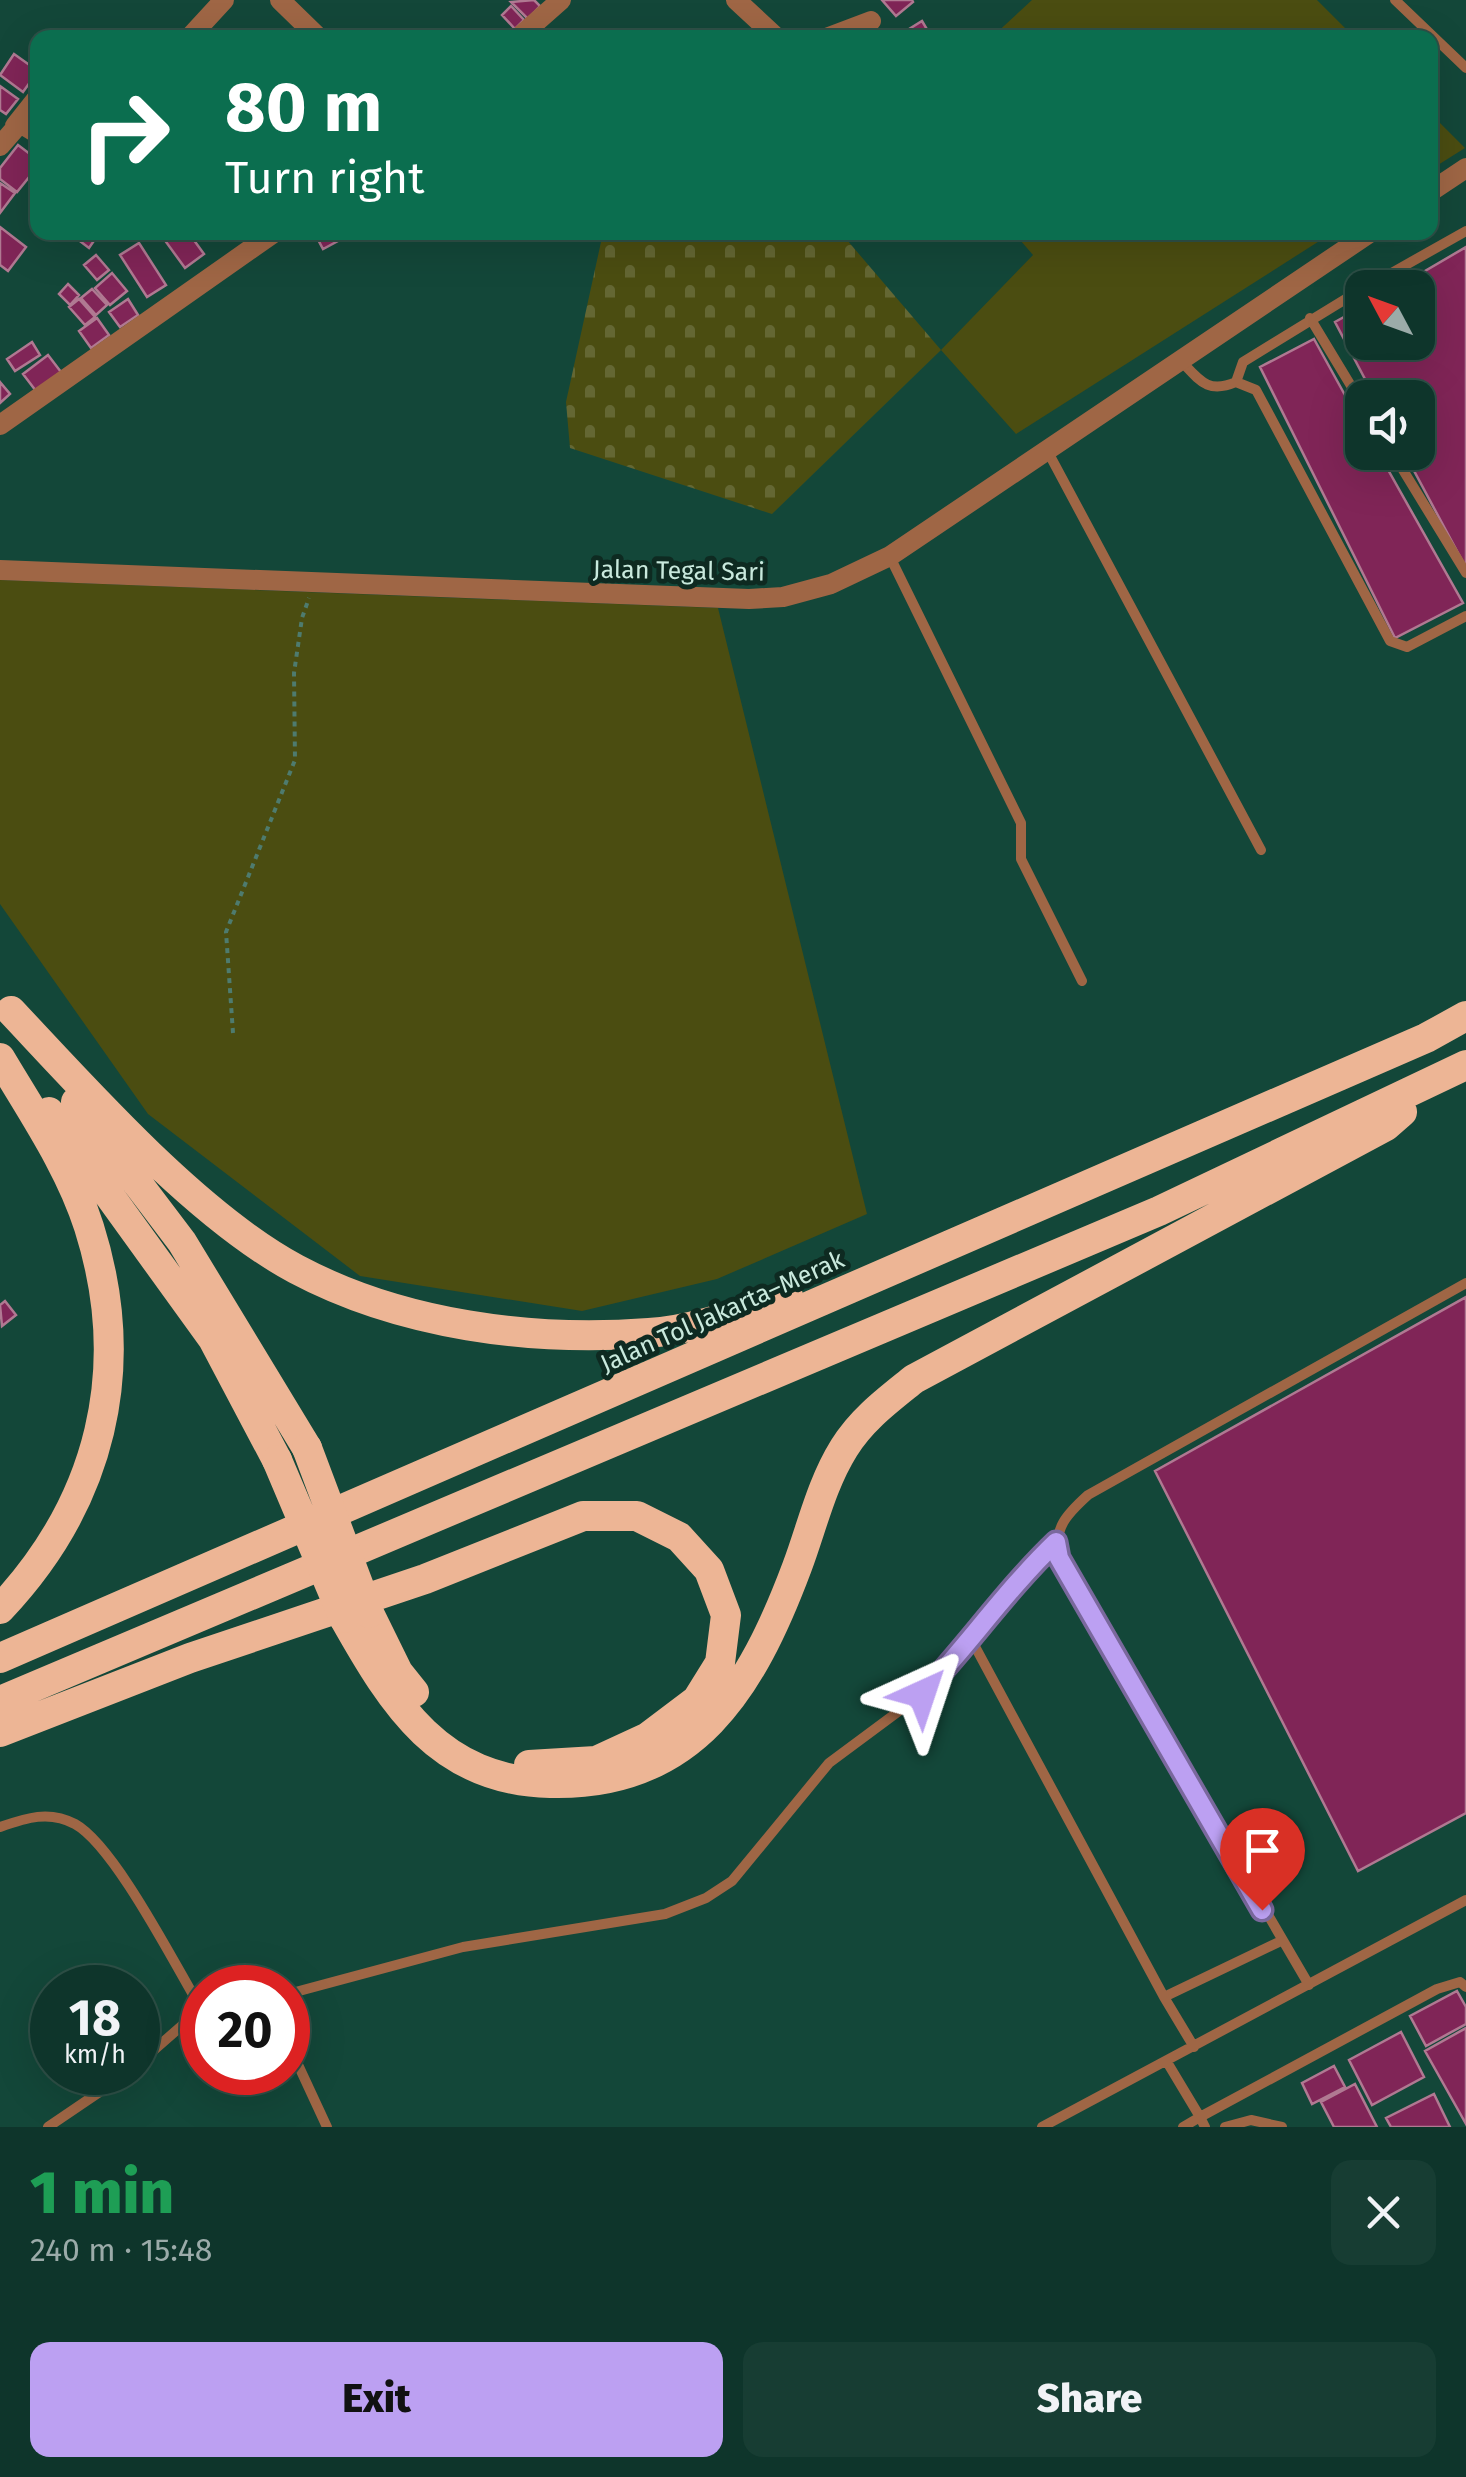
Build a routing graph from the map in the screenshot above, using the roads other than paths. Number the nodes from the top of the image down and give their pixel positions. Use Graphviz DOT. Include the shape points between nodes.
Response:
graph roads {
  1 [pos="224,0"];
  2 [pos="280,0"];
  3 [pos="562,0"];
  4 [pos="736,0"];
  5 [pos="1395,0"];
  6 [pos="871,21"];
  7 [pos="196,30"];
  8 [pos="311,30"];
  9 [pos="527,30"];
  10 [pos="768,30"];
  11 [pos="847,30"];
  12 [pos="1426,30"];
  13 [pos="1438,41"];
  14 [pos="1466,68"];
  15 [pos="30,108"];
  16 [pos="16,126"];
  17 [pos="30,129"];
  18 [pos="0,146"];
  19 [pos="1466,168"];
  20 [pos="1438,187"];
  21 [pos="1466,230"];
  22 [pos="264,240"];
  23 [pos="1358,240"];
  24 [pos="1396,270"];
  25 [pos="1345,299"];
  26 [pos="1310,318"];
  27 [pos="1182,361"];
  28 [pos="1347,380"];
  29 [pos="1236,382"];
  30 [pos="0,425"];
  31 [pos="1048,452"];
  32 [pos="1403,470"];
  33 [pos="890,556"];
  34 [pos="0,570"];
  35 [pos="1466,573"];
  36 [pos="1466,616"];
  37 [pos="1260,850"];
  38 [pos="1082,981"];
  39 [pos="5,1004"];
  40 [pos="1466,1016"];
  41 [pos="1426,1038"];
  42 [pos="0,1056"];
  43 [pos="1466,1065"];
  44 [pos="1438,1080"];
  45 [pos="1466,1283"];
  46 [pos="1056,1542"];
  47 [pos="0,1610"];
  48 [pos="356,1615"];
  49 [pos="972,1639"];
  50 [pos="0,1658"];
  51 [pos="0,1701"];
  52 [pos="0,1732"];
  53 [pos="0,1826"];
  54 [pos="1466,1900"];
  55 [pos="1281,1942"];
  56 [pos="180,1977"];
  57 [pos="1309,1985"];
  58 [pos="1466,1987"];
  59 [pos="310,1988"];
  60 [pos="1164,1997"];
  61 [pos="180,2027"];
  62 [pos="160,2045"];
  63 [pos="1194,2047"];
  64 [pos="1167,2062"];
  65 [pos="310,2089"];
  66 [pos="95,2095"];
  67 [pos="1203,2122"];
  68 [pos="48,2127"];
  69 [pos="328,2127"];
  70 [pos="1042,2127"];
  71 [pos="1182,2127"];
  72 [pos="1225,2127"];
  73 [pos="1282,2127"];
  1 -- 7 [label="street"];
  2 -- 8 [label="street"];
  3 -- 9 [label="street"];
  4 -- 10 [label="street"];
  5 -- 12 [label="lane"];
  6 -- 11 [label="street"];
  13 -- 14 [label="lane"];
  15 -- 16 [label="street"];
  16 -- 17 [label="street"];
  16 -- 18 [label="street"];
  19 -- 20 [label="street"];
  21 -- 24 [label="lane"];
  22 -- 30 [label="street"];
  23 -- 27 [label="street, Jalan Tegal Sari"];
  25 -- 26 [label="lane"];
  26 -- 28 [label="lane"];
  26 -- 29 [label="lane" via="1242,362"];
  27 -- 29 [label="lane" via="1210,388"];
  27 -- 31 [label="street, Jalan Tegal Sari"];
  29 -- 36 [label="lane" via="1256,390 1390,641 1407,647"];
  31 -- 33 [label="street, Jalan Tegal Sari"];
  31 -- 37 [label="lane"];
  32 -- 35 [label="lane"];
  33 -- 34 [label="street, Jalan Tegal Sari" via="821,588 749,599"];
  33 -- 38 [label="lane" via="1021,823 1021,859"];
  39 -- 41 [label="highway" via="106,1112 218,1214 295,1269 388,1308 464,1325 651,1334 802,1291"];
  39 -- 48 [label="highway, bridge" via="182,1242 307,1448"];
  40 -- 41 [label="highway, Jalan Tol Jakarta–Merak"];
  41 -- 50 [label="highway, Jalan Tol Jakarta–Merak"];
  42 -- 47 [label="highway" via="89,1226 107,1312 109,1371 93,1462 40,1561"];
  42 -- 48 [label="highway, bridge" via="70,1138 213,1339"];
  43 -- 44 [label="highway"];
  44 -- 48 [label="highway" via="1386,1126 914,1379 870,1414 820,1494 761,1655 714,1722 665,1758 593,1784 516,1782 471,1768 429,1740 381,1683"];
  44 -- 51 [label="highway" via="1159,1210"];
  45 -- 46 [label="lane" via="1088,1495 1067,1513"];
  46 -- 49 [label="lane" via="1010,1586"];
  46 -- 55 [label="lane" via="1059,1558"];
  48 -- 52 [label="highway" via="444,1728 480,1752 524,1766 596,1761 660,1728 697,1700 720,1663 726,1616 709,1570 679,1537 637,1516 583,1516"];
  49 -- 59 [label="lane" via="922,1694 830,1763 732,1881 706,1898 666,1914 463,1947"];
  49 -- 60 [label="lane"];
  53 -- 56 [label="lane" via="35,1815 76,1824 100,1845"];
  54 -- 57 [label="lane"];
  55 -- 57 [label="lane"];
  55 -- 60 [label="lane"];
  57 -- 63 [label="lane"];
  58 -- 67 [label="lane" via="1460,1982 1437,1989"];
  60 -- 63 [label="lane"];
  61 -- 62 [label="lane"];
  63 -- 64 [label="lane"];
  64 -- 67 [label="lane"];
  64 -- 70 [label="lane"];
  65 -- 69 [label="lane"];
  66 -- 68 [label="lane"];
  67 -- 71 [label="lane"];
  72 -- 73 [label="lane" via="1251,2120"];
}
